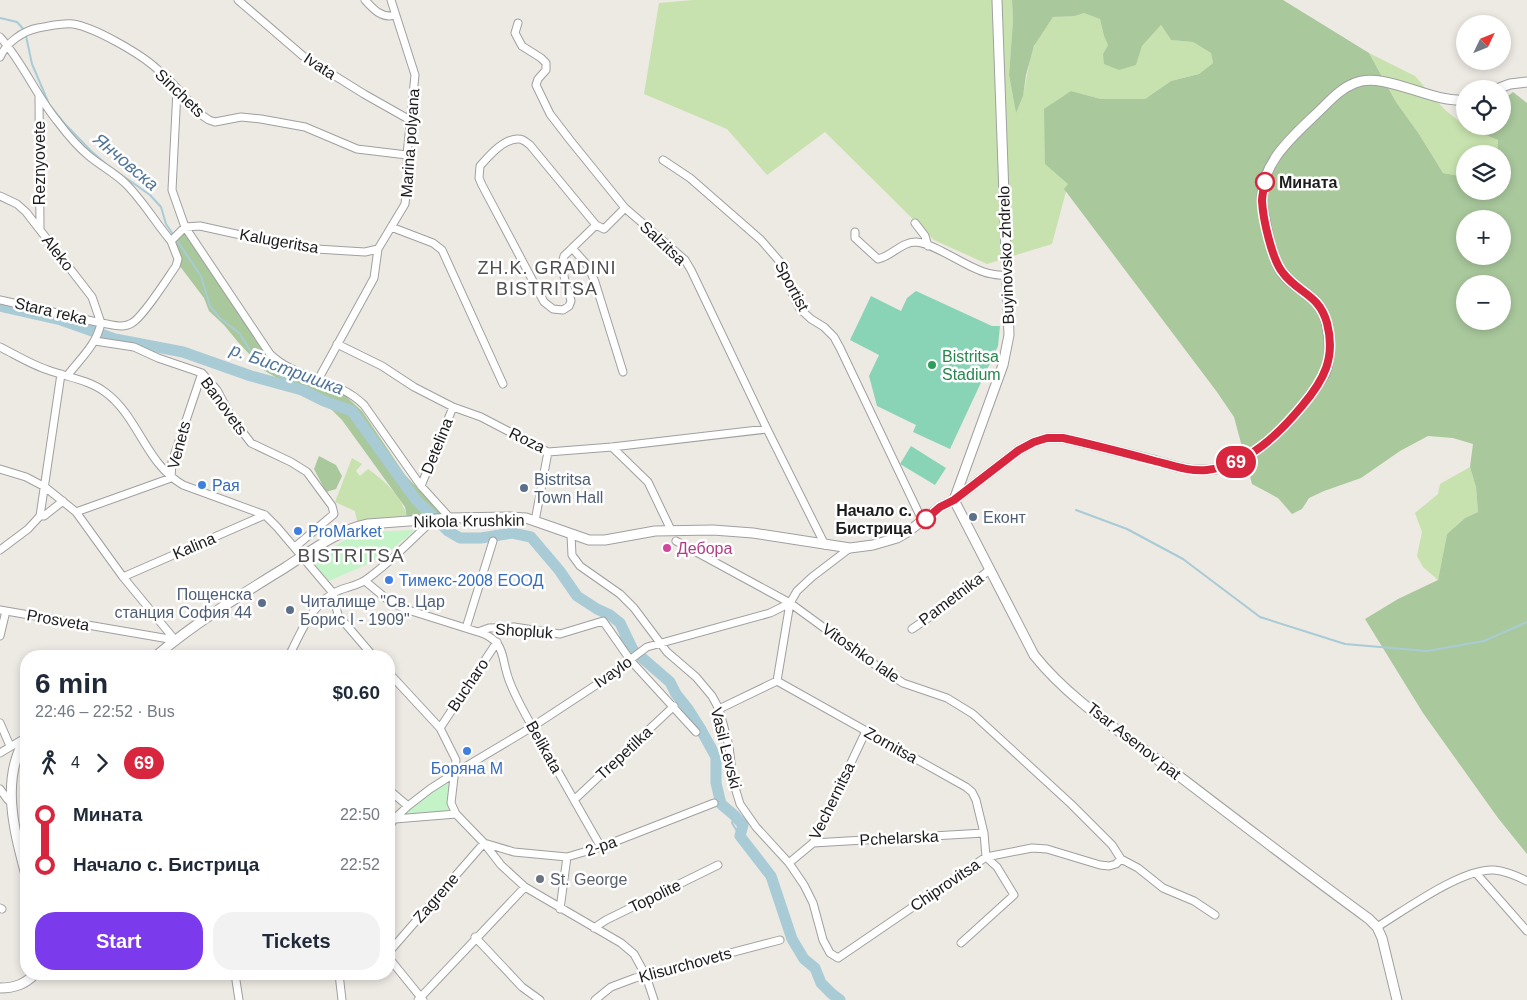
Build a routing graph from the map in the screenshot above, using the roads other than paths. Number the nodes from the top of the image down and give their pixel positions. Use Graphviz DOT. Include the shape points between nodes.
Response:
graph roads {
  1 [pos="238,0"];
  2 [pos="365,0"];
  3 [pos="391,0"];
  4 [pos="997,0"];
  5 [pos="394,15"];
  6 [pos="518,23"];
  7 [pos="0,37"];
  8 [pos="8,45"];
  9 [pos="0,57"];
  10 [pos="1527,82"];
  11 [pos="1511,84"];
  12 [pos="177,90"];
  13 [pos="39,97"];
  14 [pos="1456,100"];
  15 [pos="410,120"];
  16 [pos="407,155"];
  17 [pos="663,160"];
  18 [pos="0,196"];
  19 [pos="625,208"];
  20 [pos="915,223"];
  21 [pos="596,225"];
  22 [pos="391,227"];
  23 [pos="184,228"];
  24 [pos="40,229"];
  25 [pos="856,232"];
  26 [pos="172,239"];
  27 [pos="928,246"];
  28 [pos="572,248"];
  29 [pos="378,249"];
  30 [pos="1008,276"];
  31 [pos="0,300"];
  32 [pos="101,323"];
  33 [pos="95,341"];
  34 [pos="337,344"];
  35 [pos="0,348"];
  36 [pos="623,372"];
  37 [pos="202,373"];
  38 [pos="64,375"];
  39 [pos="319,378"];
  40 [pos="503,384"];
  41 [pos="454,406"];
  42 [pos="767,429"];
  43 [pos="612,447"];
  44 [pos="548,452"];
  45 [pos="0,469"];
  46 [pos="171,478"];
  47 [pos="421,486"];
  48 [pos="45,487"];
  49 [pos="954,500"];
  50 [pos="63,502"];
  51 [pos="76,512"];
  52 [pos="265,515"];
  53 [pos="40,516"];
  54 [pos="448,518"];
  55 [pos="433,520"];
  56 [pos="535,521"];
  57 [pos="922,522"];
  58 [pos="671,530"];
  59 [pos="571,535"];
  60 [pos="493,541"];
  61 [pos="676,541"];
  62 [pos="825,545"];
  63 [pos="294,547"];
  64 [pos="850,548"];
  65 [pos="0,550"];
  66 [pos="302,556"];
  67 [pos="989,570"];
  68 [pos="123,577"];
  69 [pos="365,581"];
  70 [pos="333,593"];
  71 [pos="790,603"];
  72 [pos="3,611"];
  73 [pos="598,623"];
  74 [pos="466,628"];
  75 [pos="912,629"];
  76 [pos="478,632"];
  77 [pos="0,636"];
  78 [pos="175,640"];
  79 [pos="497,642"];
  80 [pos="660,644"];
  81 [pos="163,650"];
  82 [pos="292,650"];
  83 [pos="369,650"];
  84 [pos="631,661"];
  85 [pos="395,679"];
  86 [pos="777,681"];
  87 [pos="674,706"];
  88 [pos="719,710"];
  89 [pos="0,723"];
  90 [pos="532,727"];
  91 [pos="440,728"];
  92 [pos="866,731"];
  93 [pos="696,732"];
  94 [pos="20,741"];
  95 [pos="10,746"];
  96 [pos="20,747"];
  97 [pos="0,753"];
  98 [pos="455,773"];
  99 [pos="0,788"];
  100 [pos="395,795"];
  101 [pos="8,800"];
  102 [pos="574,800"];
  103 [pos="714,803"];
  104 [pos="408,806"];
  105 [pos="456,814"];
  106 [pos="395,817"];
  107 [pos="395,818"];
  108 [pos="984,833"];
  109 [pos="484,843"];
  110 [pos="813,844"];
  111 [pos="601,847"];
  112 [pos="20,852"];
  113 [pos="567,857"];
  114 [pos="986,857"];
  115 [pos="1121,859"];
  116 [pos="789,863"];
  117 [pos="718,865"];
  118 [pos="1476,873"];
  119 [pos="1527,881"];
  120 [pos="525,887"];
  121 [pos="560,909"];
  122 [pos="1215,916"];
  123 [pos="1377,927"];
  124 [pos="594,928"];
  125 [pos="1527,931"];
  126 [pos="475,938"];
  127 [pos="780,940"];
  128 [pos="961,943"];
  129 [pos="395,945"];
  130 [pos="838,958"];
  131 [pos="395,966"];
  132 [pos="646,976"];
  133 [pos="28,980"];
  134 [pos="236,980"];
  135 [pos="340,980"];
  136 [pos="0,988"];
  137 [pos="420,999"];
  138 [pos="239,1000"];
  139 [pos="342,1000"];
  140 [pos="540,1000"];
  141 [pos="594,1000"];
  142 [pos="654,1000"];
  143 [pos="1397,1000"];
  1 -- 15 [label="street, Ivata" via="303,56"];
  2 -- 5 [label="street" via="376,12"];
  3 -- 5 [label="street, Marina polyana"];
  4 -- 30 [label="street, Buyinovsko zhdrelo"];
  5 -- 15 [label="street, Marina polyana" via="415,75"];
  6 -- 19 [label="street, Salzitsa" via="515,33 522,46 544,60 547,67 536,85 550,114"];
  7 -- 8 [label="street"];
  8 -- 9 [label="street, Sinchets"];
  8 -- 12 [label="street, Sinchets" via="29,30 74,24 144,59"];
  8 -- 13 [label="street"];
  10 -- 11 [label="street"];
  12 -- 16 [label="street, Sinchets" via="203,116 215,122 241,117 261,119 305,127 358,149"];
  12 -- 23 [label="street" via="172,190"];
  13 -- 24 [label="street, Reznyovete"];
  13 -- 26 [label="street" via="88,156 124,182"];
  14 -- 49 [label="street, Nikola Krushkin" via="1444,100 1379,82 1356,82 1339,92 1288,140 1276,156 1265,182 1262,200 1274,256 1282,272 1320,307 1327,324 1330,350 1326,372 1318,385 1289,422 1267,442 1230,465 1206,470 1180,467 1063,438 1047,438 1019,450"];
  15 -- 16 [label="street, Marina polyana"];
  16 -- 22 [label="street, Marina polyana" via="406,204"];
  17 -- 57 [label="street, Sportist" via="690,178 754,233 781,262 800,309 824,327 837,343"];
  18 -- 24 [label="street, Aleko" via="17,204"];
  19 -- 21 [label="street" via="604,229"];
  19 -- 42 [label="street, Salzitsa" via="685,260"];
  20 -- 27 [label="street"];
  21 -- 28 [label="street"];
  21 -- 28 [label="street" via="530,145 521,139 510,140 480,166 479,178 544,302 553,309 563,310 571,301 562,263"];
  22 -- 29 [label="street, Marina polyana"];
  22 -- 40 [label="street" via="442,250"];
  23 -- 26 [label="street"];
  23 -- 29 [label="street, Kalugeritsa" via="200,226 300,248 365,252"];
  23 -- 39 [label="street" via="270,354 278,362"];
  24 -- 32 [label="street, Aleko" via="92,296"];
  25 -- 27 [label="street" via="855,238 878,259 906,244 915,242"];
  26 -- 32 [label="street" via="178,259 176,266 140,316 132,324"];
  27 -- 30 [label="street" via="984,272"];
  28 -- 36 [label="street" via="588,266 595,282"];
  29 -- 34 [label="street, Marina polyana" via="374,278"];
  30 -- 49 [label="street, Buyinovsko zhdrelo" via="1009,335 1003,365"];
  31 -- 32 [label="street, Stara reka"];
  32 -- 33 [label="street"];
  33 -- 37 [label="street, Banovets" via="134,347"];
  33 -- 38 [label="street"];
  34 -- 39 [label="street, Marina polyana"];
  34 -- 41 [label="street, Roza" via="382,366 414,388"];
  35 -- 38 [label="street"];
  37 -- 46 [label="street, Venets" via="172,462"];
  37 -- 63 [label="street, Banovets" via="217,390 251,443 307,472 332,506 334,514"];
  38 -- 46 [label="street" via="105,392 125,413 158,465"];
  38 -- 48 [label="street"];
  39 -- 47 [label="street" via="356,396"];
  41 -- 44 [label="street, Roza"];
  41 -- 47 [label="street, Detelina"];
  42 -- 43 [label="street, Roza"];
  42 -- 62 [label="street, Salzitsa"];
  43 -- 44 [label="street, Roza"];
  43 -- 58 [label="street" via="648,482"];
  44 -- 56 [label="street"];
  45 -- 48 [label="street"];
  46 -- 51 [label="street, Venets"];
  46 -- 52 [label="street"];
  47 -- 54 [label="street"];
  48 -- 50 [label="street"];
  48 -- 53 [label="street"];
  49 -- 57 [label="street, Nikola Krushkin"];
  49 -- 67 [label="street, Tsar Asenov pat"];
  50 -- 51 [label="street"];
  50 -- 53 [label="street"];
  51 -- 68 [label="street"];
  52 -- 63 [label="street"];
  52 -- 68 [label="street, Kalina"];
  53 -- 65 [label="street"];
  54 -- 55 [label="street, Nikola Krushkin"];
  54 -- 56 [label="street, Nikola Krushkin" via="510,517"];
  55 -- 66 [label="street, Nikola Krushkin" via="354,527"];
  55 -- 69 [label="street"];
  56 -- 59 [label="street, Nikola Krushkin"];
  57 -- 64 [label="street, Nikola Krushkin" via="897,538"];
  58 -- 59 [label="street, Nikola Krushkin" via="605,540"];
  58 -- 62 [label="street, Nikola Krushkin" via="743,532"];
  59 -- 80 [label="street, Vasil Levski" via="572,555 580,566 620,594"];
  60 -- 74 [label="street"];
  61 -- 71 [label="street, Vitoshko lale"];
  62 -- 64 [label="street, Nikola Krushkin"];
  63 -- 66 [label="street"];
  64 -- 71 [label="street, Ivaylo" via="812,577"];
  66 -- 70 [label="street"];
  66 -- 78 [label="street, Nikola Krushkin"];
  67 -- 75 [label="street, Pametnika"];
  67 -- 123 [label="street, Tsar Asenov pat" via="1034,655 1066,689"];
  68 -- 78 [label="street"];
  69 -- 70 [label="street"];
  69 -- 74 [label="street, Shopluk" via="405,609"];
  70 -- 82 [label="street" via="308,619"];
  70 -- 83 [label="street" via="338,615"];
  71 -- 80 [label="street, Ivaylo" via="770,613"];
  71 -- 86 [label="street"];
  71 -- 115 [label="street, Vitoshko lale" via="903,683 947,698 973,714 1071,804 1112,845"];
  72 -- 77 [label="street"];
  72 -- 78 [label="street, Prosveta"];
  73 -- 76 [label="street, Shopluk" via="560,634 514,627"];
  73 -- 84 [label="street, Vasil Levski" via="603,621"];
  74 -- 76 [label="street, Shopluk"];
  76 -- 79 [label="street, Shopluk" via="491,636"];
  78 -- 81 [label="street, Nikola Krushkin"];
  79 -- 90 [label="street, Belikata" via="509,680"];
  79 -- 91 [label="street, Bucharo"];
  80 -- 84 [label="street, Ivaylo" via="647,647"];
  80 -- 88 [label="street, Vasil Levski" via="696,677"];
  84 -- 87 [label="street, Vasil Levski"];
  84 -- 90 [label="street, Ivaylo"];
  85 -- 91 [label="street"];
  86 -- 88 [label="street"];
  86 -- 92 [label="street, Zornitsa"];
  87 -- 93 [label="street, Vasil Levski"];
  87 -- 102 [label="street, Trepetilka"];
  88 -- 116 [label="street, Vasil Levski" via="732,782 740,804"];
  89 -- 95 [label="street"];
  90 -- 98 [label="street, Ivaylo"];
  90 -- 102 [label="street, Belikata"];
  91 -- 98 [label="street" via="456,760"];
  92 -- 108 [label="street, Zornitsa" via="972,792"];
  92 -- 110 [label="street, Vechernitsa"];
  94 -- 95 [label="street"];
  95 -- 97 [label="street"];
  96 -- 101 [label="street" via="13,764"];
  98 -- 104 [label="street, Ivaylo"];
  98 -- 105 [label="street" via="451,803"];
  99 -- 101 [label="street"];
  100 -- 104 [label="street"];
  101 -- 112 [label="street"];
  102 -- 111 [label="street, Belikata"];
  103 -- 111 [label="street, 2-ра"];
  104 -- 106 [label="street, Ivaylo"];
  105 -- 107 [label="street"];
  105 -- 109 [label="street"];
  108 -- 110 [label="street, Pchelarska"];
  108 -- 114 [label="street, Zornitsa"];
  109 -- 113 [label="street, 2-ра" via="514,852"];
  109 -- 120 [label="street" via="501,865"];
  109 -- 129 [label="street, Zagrene"];
  110 -- 116 [label="street, Vechernitsa"];
  111 -- 113 [label="street, 2-ра"];
  113 -- 121 [label="street"];
  114 -- 115 [label="street, Chiprovitsa" via="1032,848 1047,849 1100,865 1110,866"];
  114 -- 128 [label="street" via="997,867 1014,895"];
  114 -- 130 [label="street, Chiprovitsa"];
  115 -- 122 [label="street" via="1163,888"];
  116 -- 130 [label="street, Vasil Levski" via="813,903 823,940 830,953"];
  117 -- 124 [label="street, Topolite"];
  118 -- 119 [label="street" via="1493,870"];
  118 -- 123 [label="street" via="1450,882"];
  118 -- 125 [label="street"];
  120 -- 121 [label="street"];
  120 -- 126 [label="street"];
  121 -- 124 [label="street"];
  123 -- 143 [label="street"];
  124 -- 132 [label="street" via="634,954"];
  126 -- 137 [label="street"];
  126 -- 140 [label="street" via="522,987"];
  127 -- 132 [label="street, Klisurchovets"];
  131 -- 137 [label="street"];
  132 -- 141 [label="street, Klisurchovets" via="611,987"];
  132 -- 142 [label="street"];
  133 -- 136 [label="street" via="17,986"];
  134 -- 138 [label="street"];
  135 -- 139 [label="street"];
}
